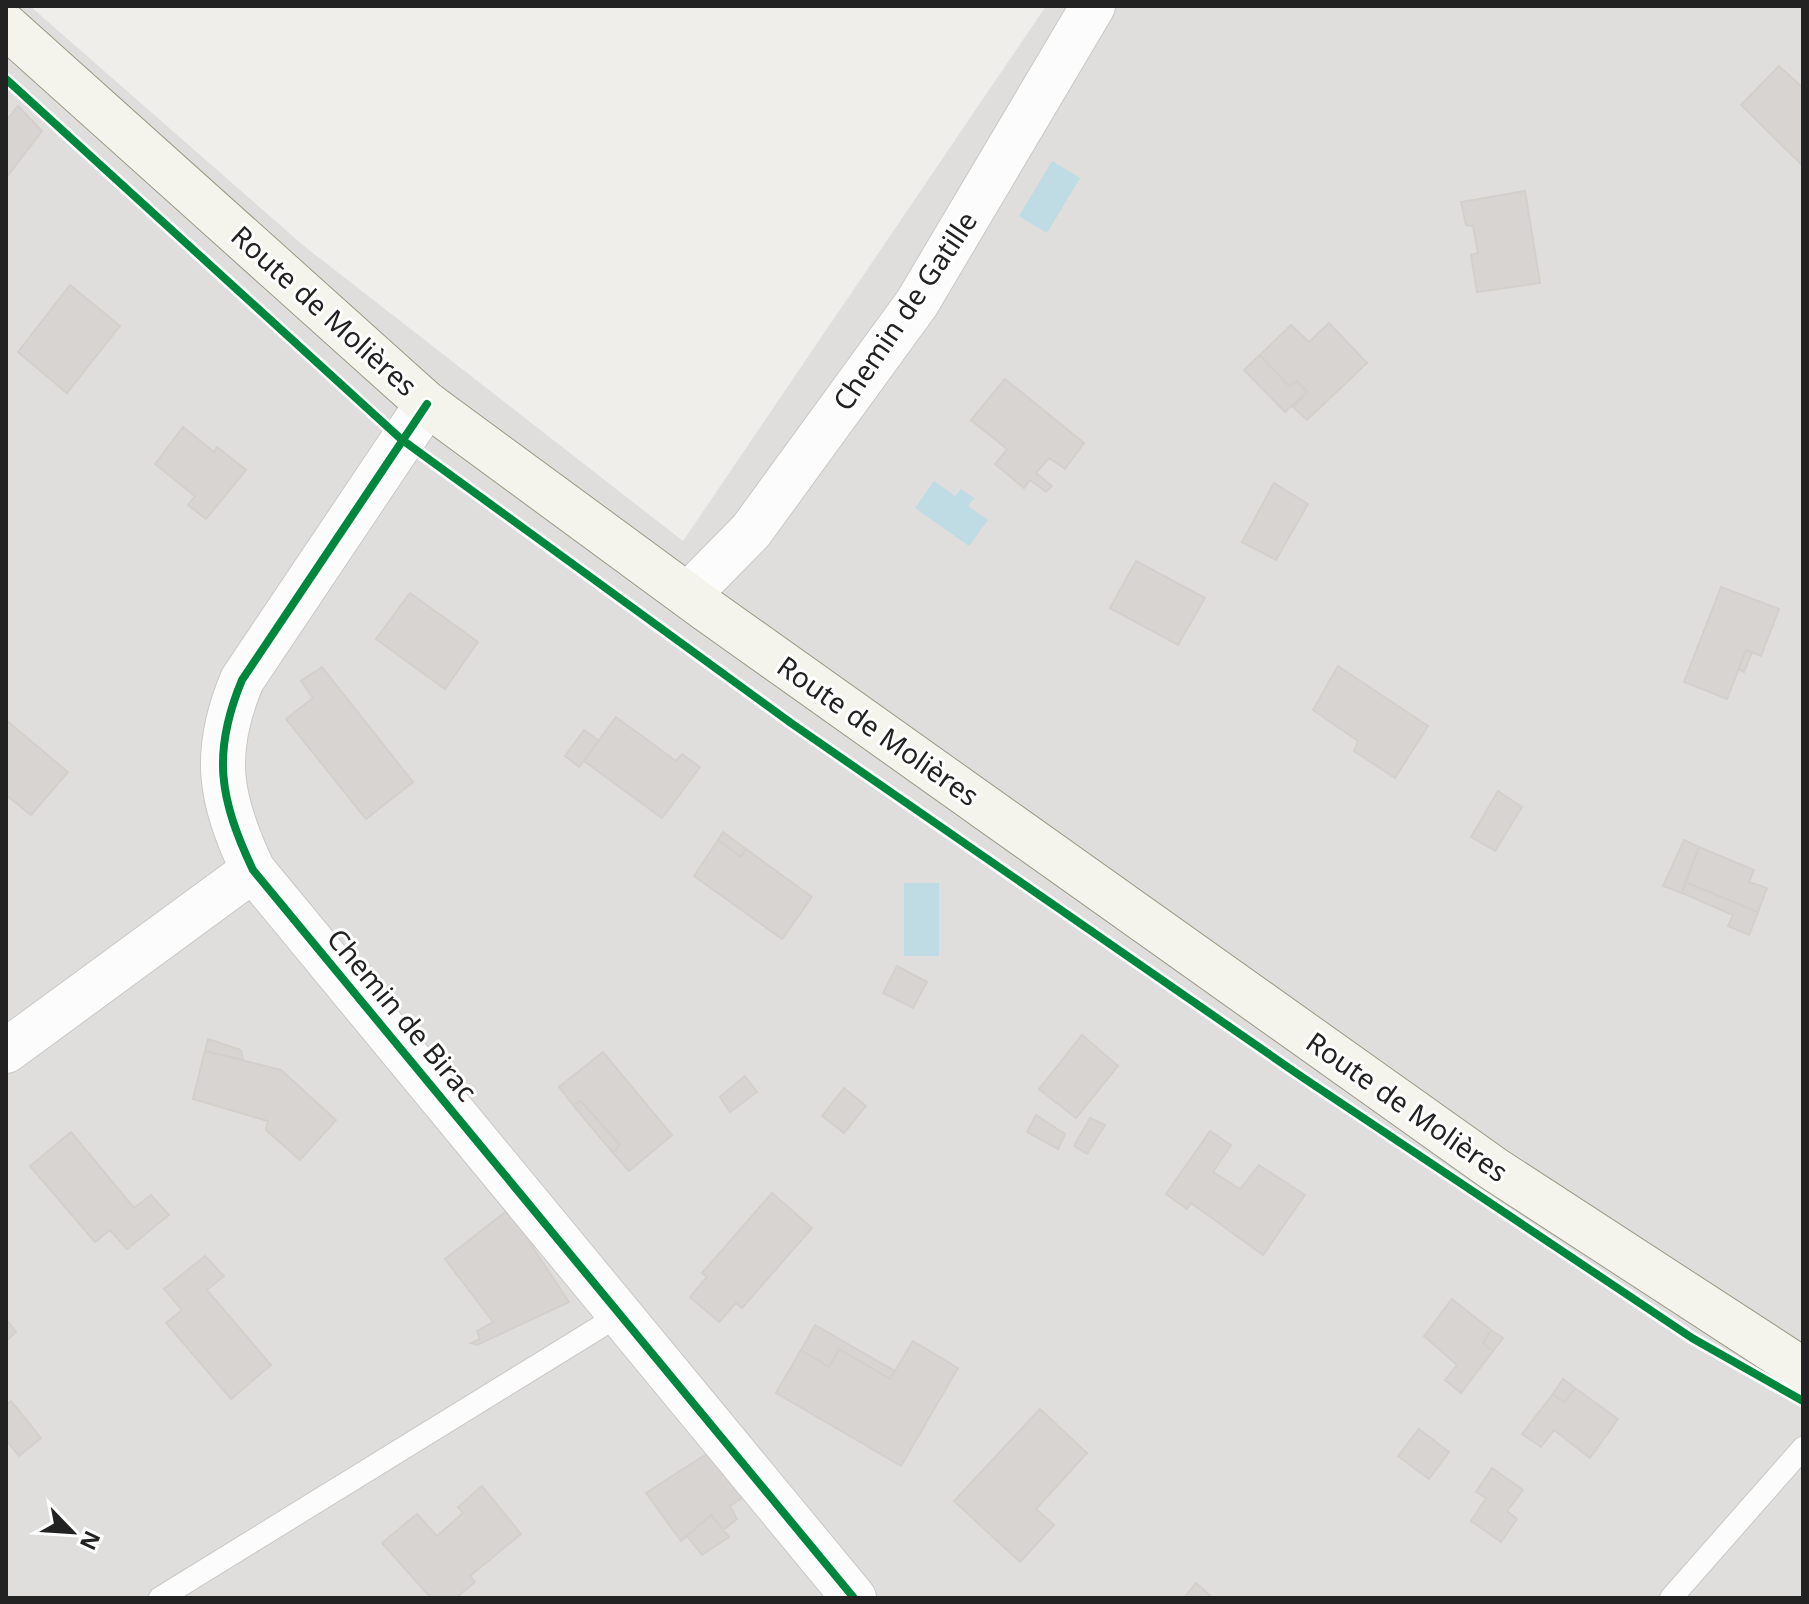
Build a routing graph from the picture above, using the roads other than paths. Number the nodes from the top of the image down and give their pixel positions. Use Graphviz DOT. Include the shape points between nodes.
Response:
graph roads {
  1 [pos="1093,6"];
  2 [pos="6,26"];
  3 [pos="427,404"];
  4 [pos="688,595"];
  5 [pos="253,870"];
  6 [pos="6,1051"];
  7 [pos="621,1314"];
  8 [pos="1803,1370"];
  9 [pos="1803,1448"];
  10 [pos="160,1598"];
  11 [pos="854,1598"];
  12 [pos="1671,1598"];
  1 -- 4 [label="street, Chemin de Gatille" via="917,303 751,531"];
  2 -- 3 [label="main road, Route de Molières"];
  3 -- 4 [label="main road, Route de Molières"];
  3 -- 5 [label="street, Chemin de Birac" via="262,647 227,715 223,783 231,822"];
  4 -- 8 [label="main road, Route de Molières" via="1494,1169"];
  5 -- 6 [label="street"];
  5 -- 7 [label="street, Chemin de Birac"];
  7 -- 10 [label="lane"];
  7 -- 11 [label="street, Chemin de Birac"];
  9 -- 12 [label="lane"];
}
